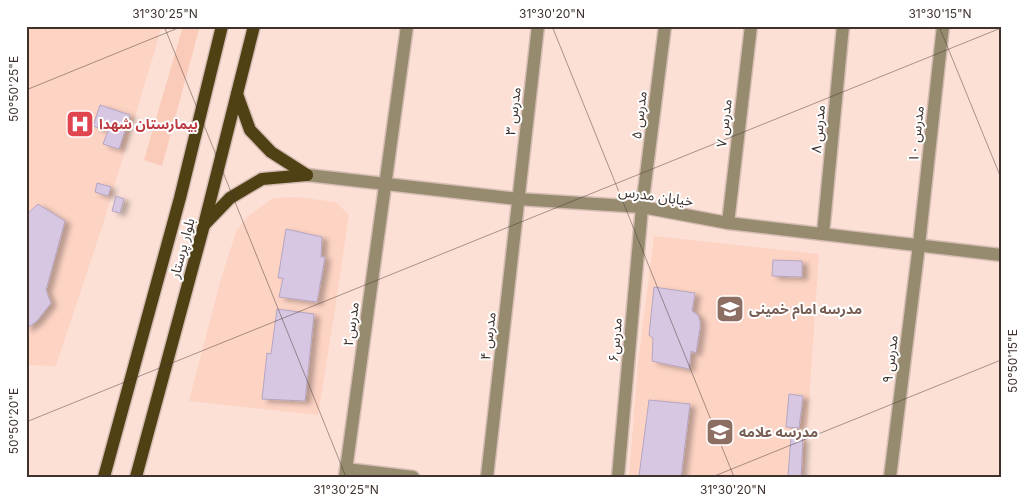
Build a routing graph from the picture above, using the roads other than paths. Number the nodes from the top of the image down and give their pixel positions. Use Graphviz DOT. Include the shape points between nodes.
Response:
graph roads {
  1 [pos="222,26"];
  2 [pos="254,26"];
  3 [pos="407,26"];
  4 [pos="538,26"];
  5 [pos="664,26"];
  6 [pos="751,26"];
  7 [pos="843,26"];
  8 [pos="943,26"];
  9 [pos="237,94"];
  10 [pos="307,175"];
  11 [pos="386,184"];
  12 [pos="518,199"];
  13 [pos="642,207"];
  14 [pos="728,223"];
  15 [pos="204,225"];
  16 [pos="823,234"];
  17 [pos="919,245"];
  18 [pos="1001,255"];
  19 [pos="345,473"];
  20 [pos="104,477"];
  21 [pos="136,477"];
  22 [pos="413,477"];
  23 [pos="487,477"];
  24 [pos="618,477"];
  25 [pos="890,477"];
  1 -- 20 [label="main road, بلوار پرستار" via="180,198"];
  2 -- 9 [label="main road, بلوار پرستار"];
  3 -- 11 [label="street, مدرس۲"];
  4 -- 12 [label="street, مدرس ۳"];
  5 -- 13 [label="street, مدرس ۵"];
  6 -- 14 [label="street, مدرس ۷"];
  7 -- 16 [label="street, مدرس ۸"];
  8 -- 17 [label="street, مدرس ۱۰"];
  9 -- 10 [label="main road" via="250,130 271,152"];
  9 -- 15 [label="main road, بلوار پرستار"];
  10 -- 11 [label="street, خیابان مدرس"];
  10 -- 15 [label="main road" via="262,180 230,198"];
  11 -- 12 [label="street, خیابان مدرس"];
  11 -- 19 [label="street, مدرس۲"];
  12 -- 13 [label="street, خیابان مدرس"];
  12 -- 23 [label="street, مدرس ۴"];
  13 -- 14 [label="street, خیابان مدرس"];
  13 -- 24 [label="street, مدرس۶"];
  14 -- 16 [label="street, خیابان مدرس"];
  15 -- 21 [label="main road, بلوار پرستار"];
  16 -- 17 [label="street, خیابان مدرس"];
  17 -- 18 [label="street, خیابان مدرس"];
  17 -- 25 [label="street, مدرس ۹"];
  19 -- 22 [label="street"];
}
